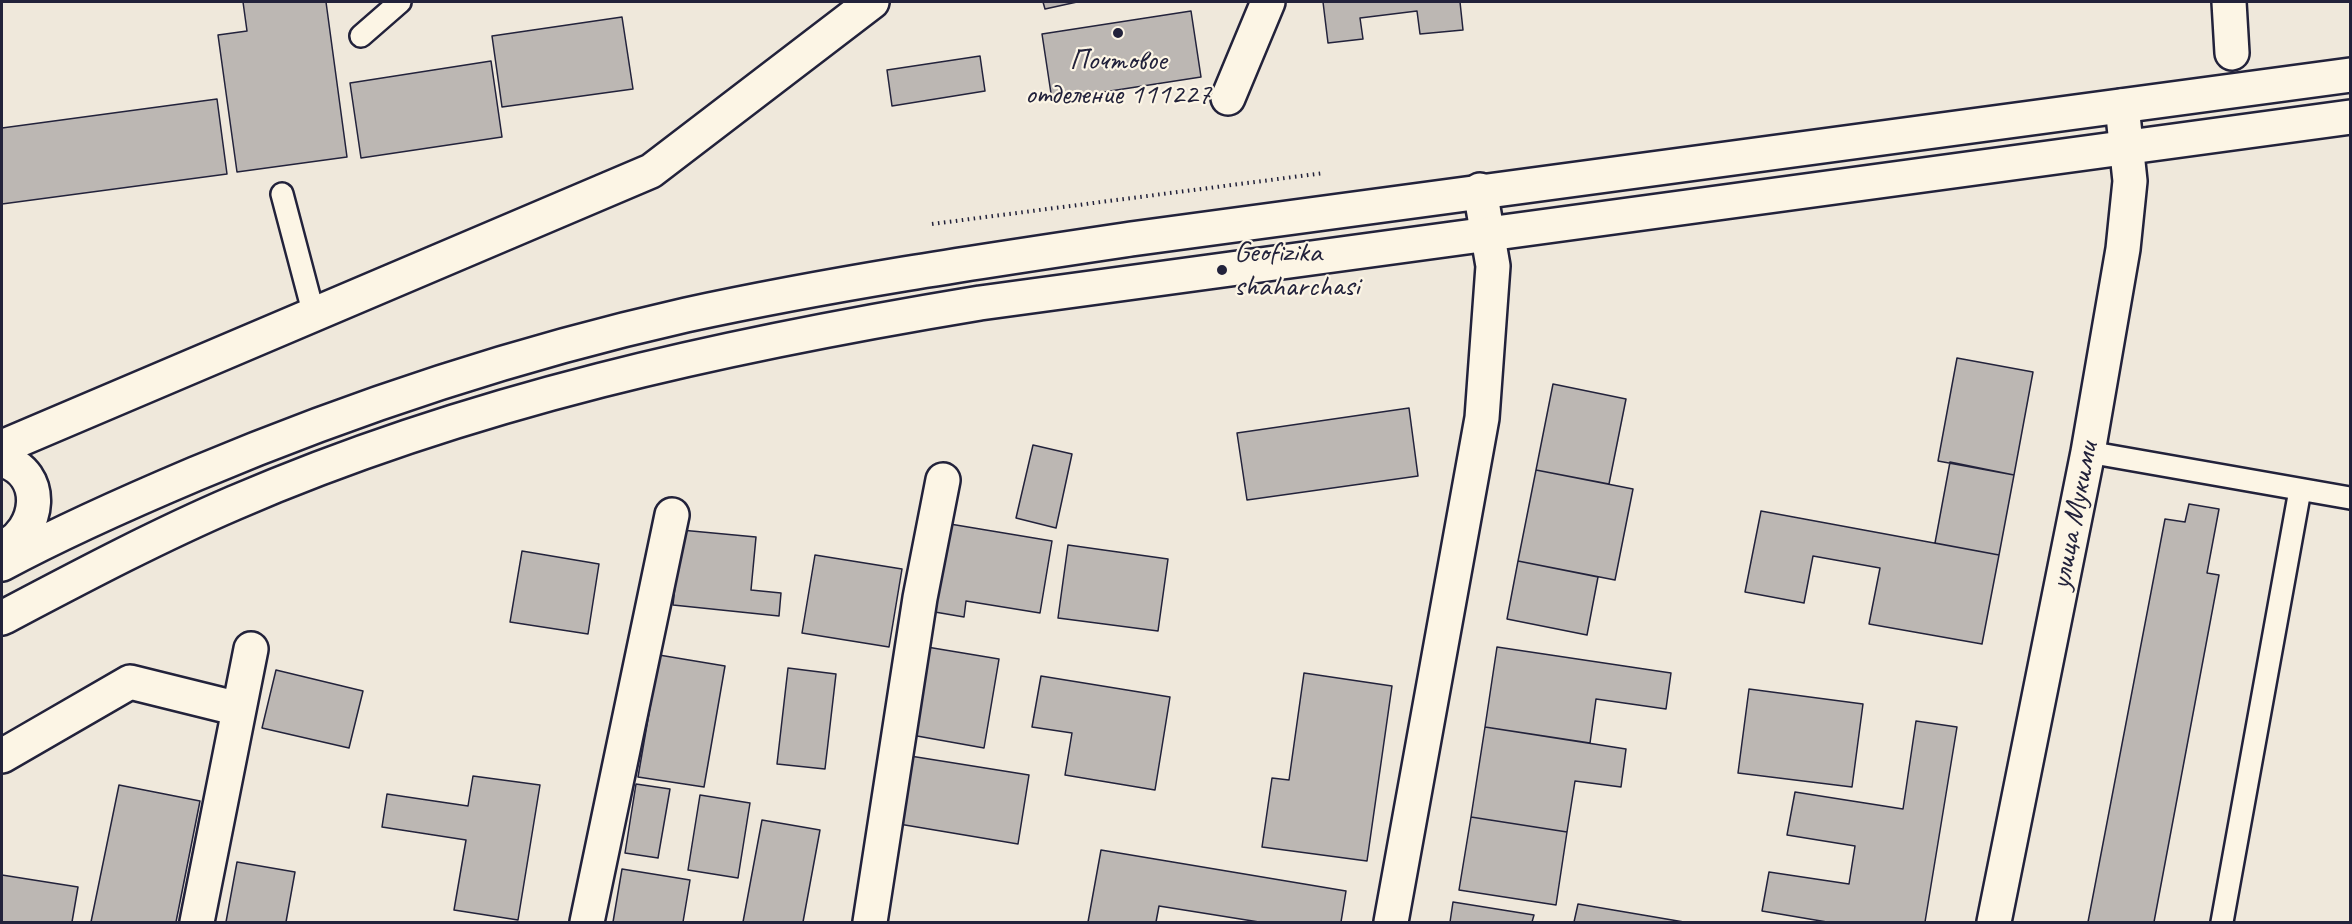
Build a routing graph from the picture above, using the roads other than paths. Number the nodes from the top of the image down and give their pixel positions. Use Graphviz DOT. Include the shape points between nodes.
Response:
graph roads {
  1 [pos="400,2"];
  2 [pos="841,2"];
  3 [pos="872,2"];
  4 [pos="1268,2"];
  5 [pos="2229,2"];
  6 [pos="361,36"];
  7 [pos="814,46"];
  8 [pos="2232,53"];
  9 [pos="2350,75"];
  10 [pos="1228,98"];
  11 [pos="2122,106"];
  12 [pos="2350,117"];
  13 [pos="2127,147"];
  14 [pos="1480,190"];
  15 [pos="282,194"];
  16 [pos="1488,234"];
  17 [pos="314,315"];
  18 [pos="71,419"];
  19 [pos="2,447"];
  20 [pos="2088,452"];
  21 [pos="2,460"];
  22 [pos="943,480"];
  23 [pos="30,485"];
  24 [pos="2300,490"];
  25 [pos="2350,498"];
  26 [pos="672,515"];
  27 [pos="84,521"];
  28 [pos="7,556"];
  29 [pos="99,567"];
  30 [pos="2,618"];
  31 [pos="251,649"];
  32 [pos="239,709"];
  33 [pos="2,756"];
  34 [pos="197,922"];
  35 [pos="587,922"];
  36 [pos="870,922"];
  37 [pos="1391,922"];
  38 [pos="1994,922"];
  39 [pos="2222,922"];
  1 -- 6 [label="lane"];
  2 -- 7 [label="main road"];
  3 -- 7 [label="main road"];
  4 -- 10 [label="main road"];
  5 -- 8 [label="main road"];
  7 -- 17 [label="main road" via="651,171"];
  9 -- 11 [label="main road"];
  11 -- 13 [label="main road, улица Мукими"];
  11 -- 14 [label="main road"];
  12 -- 13 [label="main road"];
  13 -- 16 [label="main road"];
  13 -- 20 [label="main road, улица Мукими" via="2130,181 2123,249"];
  14 -- 16 [label="main road"];
  14 -- 27 [label="main road" via="953,266 684,316 420,387 250,451"];
  15 -- 17 [label="lane"];
  16 -- 29 [label="main road" via="980,303 818,330 646,368 477,416 323,468 234,503"];
  16 -- 37 [label="main road" via="1493,266 1482,418"];
  17 -- 18 [label="main road"];
  18 -- 19 [label="main road"];
  18 -- 23 [label="main road" via="39,446"];
  20 -- 24 [label="lane"];
  20 -- 38 [label="main road, улица Мукими"];
  21 -- 23 [label="main road" via="21,471"];
  22 -- 36 [label="main road"];
  23 -- 27 [label="main road" via="51,509"];
  23 -- 28 [label="main road" via="34,500 32,517"];
  24 -- 25 [label="lane"];
  24 -- 39 [label="lane"];
  26 -- 35 [label="main road"];
  27 -- 28 [label="main road"];
  28 -- 29 [label="main road"];
  29 -- 30 [label="main road"];
  31 -- 32 [label="main road"];
  32 -- 33 [label="main road" via="129,682"];
  32 -- 34 [label="main road"];
}
